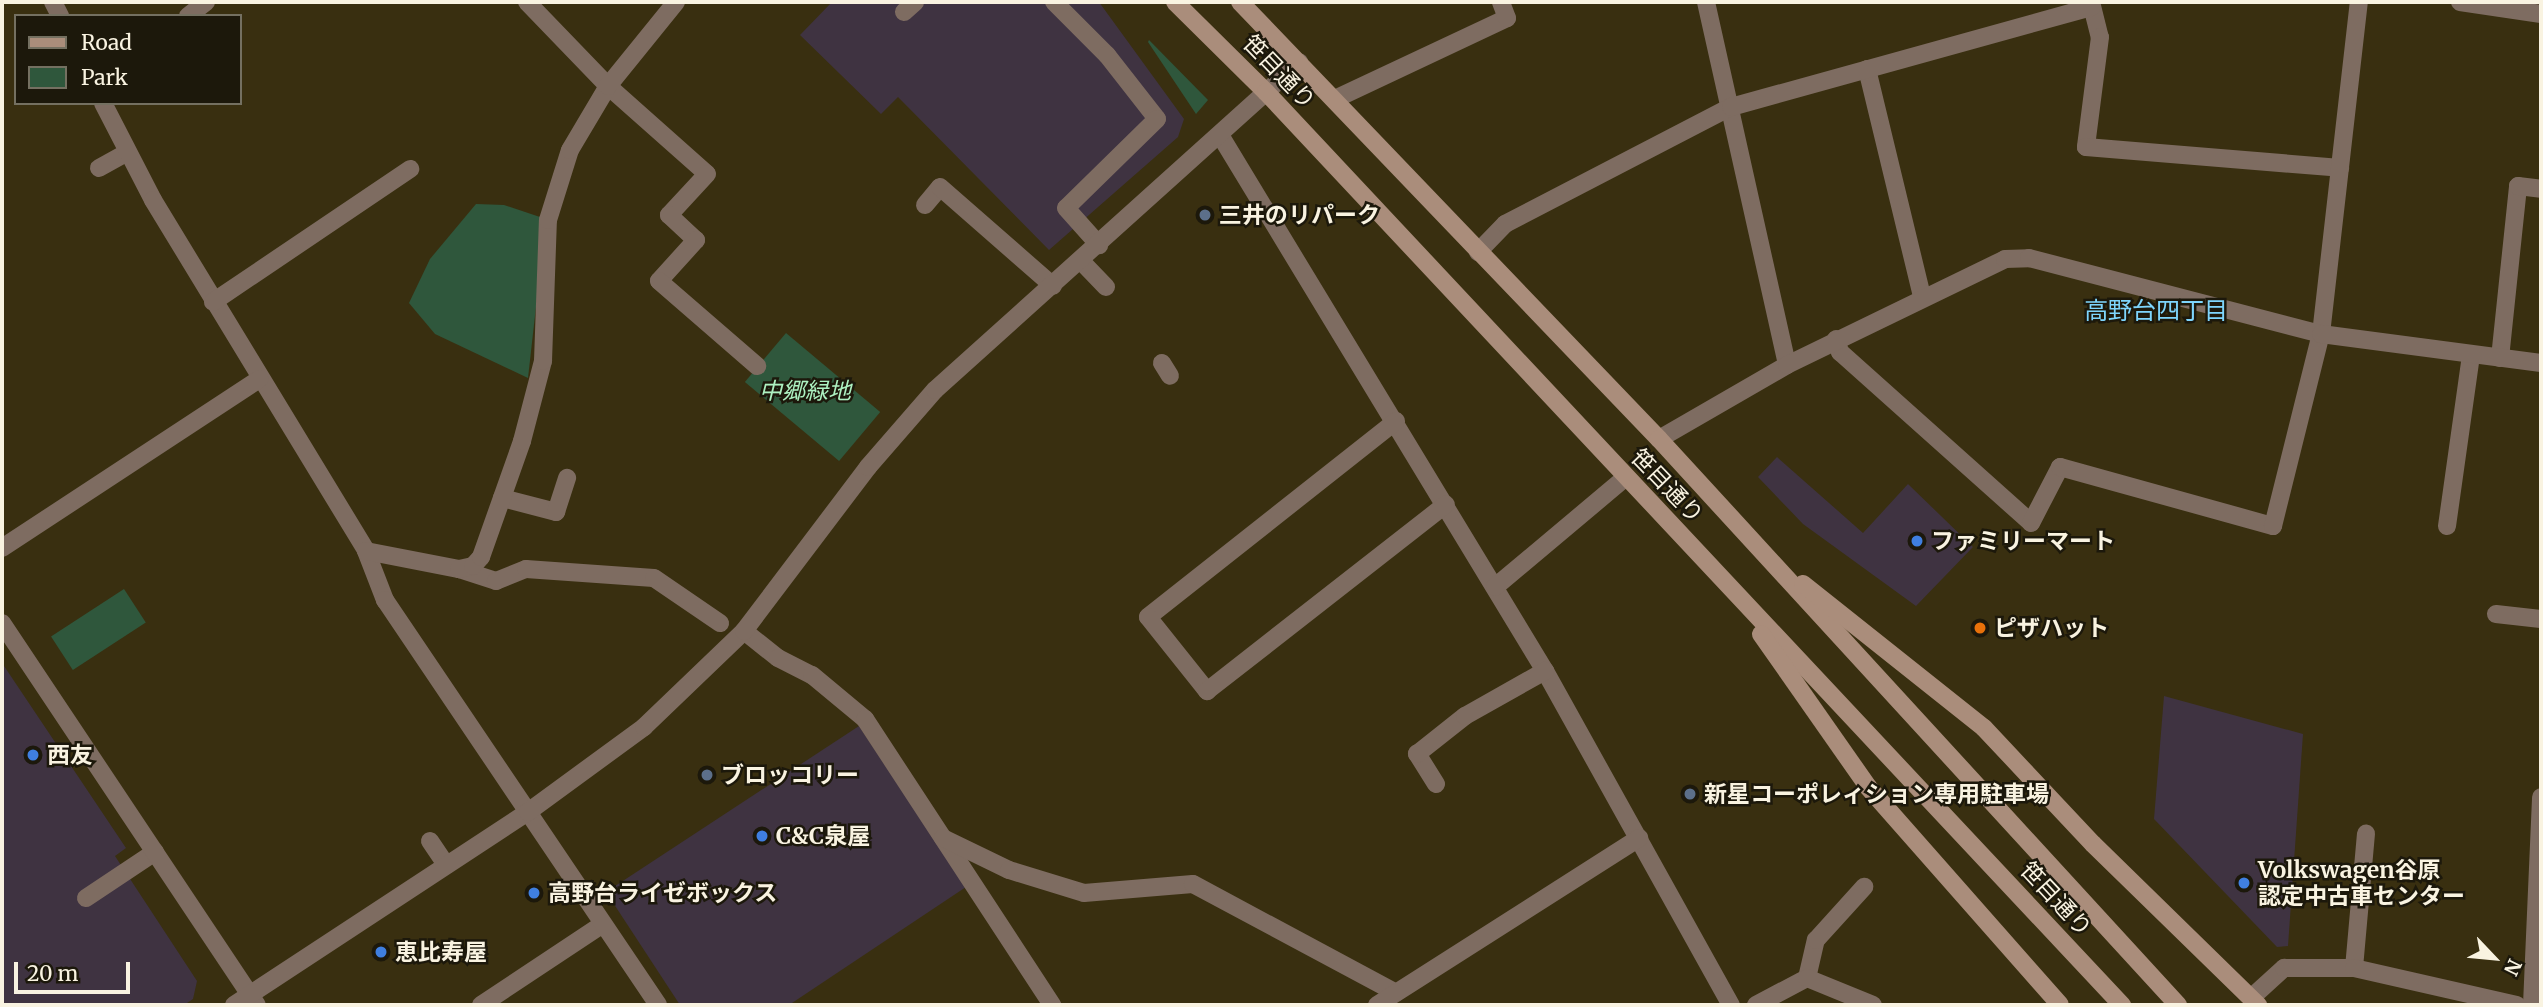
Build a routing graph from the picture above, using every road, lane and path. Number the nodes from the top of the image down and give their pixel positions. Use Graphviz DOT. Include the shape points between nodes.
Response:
graph roads {
  1 [pos="206,2"];
  2 [pos="527,2"];
  3 [pos="676,2"];
  4 [pos="1054,2"];
  5 [pos="1175,2"];
  6 [pos="1240,2"];
  7 [pos="1501,2"];
  8 [pos="1706,2"];
  9 [pos="2359,2"];
  10 [pos="2460,2"];
  11 [pos="2091,4"];
  12 [pos="191,14"];
  13 [pos="2541,14"];
  14 [pos="1299,62"];
  15 [pos="1867,69"];
  16 [pos="608,86"];
  17 [pos="1266,92"];
  18 [pos="1335,99"];
  19 [pos="104,105"];
  20 [pos="1731,107"];
  21 [pos="1220,135"];
  22 [pos="128,152"];
  23 [pos="99,168"];
  24 [pos="2340,168"];
  25 [pos="410,169"];
  26 [pos="2541,189"];
  27 [pos="925,205"];
  28 [pos="1099,244"];
  29 [pos="1478,251"];
  30 [pos="1081,261"];
  31 [pos="1053,286"];
  32 [pos="1106,287"];
  33 [pos="1922,296"];
  34 [pos="213,302"];
  35 [pos="2321,334"];
  36 [pos="1836,339"];
  37 [pos="2471,355"];
  38 [pos="2500,358"];
  39 [pos="2541,363"];
  40 [pos="1787,365"];
  41 [pos="757,366"];
  42 [pos="259,379"];
  43 [pos="1396,421"];
  44 [pos="1659,439"];
  45 [pos="567,478"];
  46 [pos="1625,478"];
  47 [pos="502,498"];
  48 [pos="1446,505"];
  49 [pos="2447,526"];
  50 [pos="2,548"];
  51 [pos="1759,549"];
  52 [pos="366,551"];
  53 [pos="459,569"];
  54 [pos="1725,582"];
  55 [pos="1495,587"];
  56 [pos="2496,614"];
  57 [pos="2541,619"];
  58 [pos="2,623"];
  59 [pos="720,623"];
  60 [pos="744,631"];
  61 [pos="1545,671"];
  62 [pos="1436,784"];
  63 [pos="2541,797"];
  64 [pos="528,812"];
  65 [pos="2366,834"];
  66 [pos="943,838"];
  67 [pos="1639,838"];
  68 [pos="430,841"];
  69 [pos="155,852"];
  70 [pos="446,865"];
  71 [pos="1864,887"];
  72 [pos="86,898"];
  73 [pos="603,924"];
  74 [pos="2354,968"];
  75 [pos="1807,978"];
  76 [pos="254,1000"];
  77 [pos="1386,1001"];
  78 [pos="2254,1001"];
  79 [pos="234,1005"];
  80 [pos="481,1005"];
  81 [pos="658,1005"];
  82 [pos="1052,1005"];
  83 [pos="1731,1005"];
  84 [pos="1756,1005"];
  85 [pos="1873,1005"];
  86 [pos="2060,1005"];
  87 [pos="2122,1005"];
  88 [pos="2178,1005"];
  89 [pos="2517,1005"];
  90 [pos="2532,1005"];
  1 -- 12 [label="street"];
  2 -- 16 [label="street"];
  3 -- 16 [label="street"];
  4 -- 28 [label="street" via="1107,55 1157,119 1066,208"];
  5 -- 17 [label="main road, 笹目通り"];
  6 -- 14 [label="main road, 笹目通り"];
  7 -- 18 [label="street" via="1507,18"];
  8 -- 20 [label="street"];
  9 -- 24 [label="street"];
  10 -- 13 [label="street"];
  11 -- 15 [label="street"];
  11 -- 24 [label="street" via="2100,37 2086,147"];
  14 -- 17 [label="street"];
  14 -- 18 [label="main road, 笹目通り"];
  15 -- 20 [label="street"];
  15 -- 33 [label="street"];
  16 -- 41 [label="street" via="707,174 669,215 696,240 659,281"];
  16 -- 47 [label="street" via="570,150 548,220 542,361"];
  17 -- 21 [label="street"];
  17 -- 46 [label="main road, 笹目通り"];
  18 -- 29 [label="main road, 笹目通り"];
  19 -- 22 [label="street"];
  20 -- 29 [label="street" via="1505,224"];
  20 -- 40 [label="street"];
  21 -- 28 [label="street"];
  21 -- 43 [label="street"];
  22 -- 23 [label="street"];
  22 -- 34 [label="street"];
  24 -- 35 [label="street"];
  25 -- 34 [label="street"];
  26 -- 38 [label="street" via="2518,186"];
  27 -- 31 [label="street" via="940,187"];
  28 -- 30 [label="street"];
  29 -- 44 [label="main road, 笹目通り"];
  30 -- 31 [label="street"];
  30 -- 32 [label="street"];
  31 -- 60 [label="street" via="906,420"];
  33 -- 35 [label="street" via="2005,259 2029,258"];
  33 -- 36 [label="street"];
  34 -- 42 [label="street"];
  35 -- 36 [label="street" via="2273,526 2060,467 2031,523 1840,352"];
  35 -- 37 [label="street"];
  36 -- 40 [label="street"];
  37 -- 38 [label="street"];
  37 -- 49 [label="street"];
  38 -- 39 [label="street"];
  40 -- 44 [label="street"];
  42 -- 50 [label="street"];
  42 -- 52 [label="street"];
  43 -- 48 [label="street"];
  43 -- 48 [label="street" via="1148,617 1207,691"];
  44 -- 51 [label="main road, 笹目通り"];
  45 -- 47 [label="street" via="556,512"];
  46 -- 54 [label="main road, 笹目通り"];
  46 -- 55 [label="street"];
  47 -- 53 [label="street" via="481,556 474,566"];
  48 -- 55 [label="street"];
  51 -- 78 [label="main road" via="1984,728 2093,844"];
  51 -- 88 [label="main road, 笹目通り"];
  52 -- 53 [label="street"];
  52 -- 64 [label="street" via="386,600"];
  53 -- 59 [label="street" via="496,581 526,569 654,578"];
  54 -- 86 [label="main road" via="1868,786"];
  54 -- 87 [label="main road, 笹目通り"];
  55 -- 61 [label="street"];
  56 -- 57 [label="street"];
  58 -- 69 [label="street"];
  60 -- 64 [label="street" via="644,727"];
  60 -- 66 [label="street" via="778,658 812,675 865,719"];
  61 -- 62 [label="street" via="1465,716 1418,754"];
  61 -- 67 [label="street"];
  63 -- 90 [label="street"];
  64 -- 70 [label="street"];
  64 -- 73 [label="street"];
  65 -- 74 [label="street"];
  66 -- 77 [label="street" via="1009,870 1084,893 1193,884"];
  66 -- 82 [label="street"];
  67 -- 77 [label="street"];
  67 -- 83 [label="street"];
  68 -- 70 [label="street"];
  69 -- 72 [label="street"];
  69 -- 76 [label="street"];
  70 -- 76 [label="street"];
  71 -- 75 [label="street" via="1815,940"];
  73 -- 80 [label="street"];
  73 -- 81 [label="street"];
  74 -- 78 [label="street" via="2284,968"];
  74 -- 89 [label="street"];
  75 -- 84 [label="street"];
  75 -- 85 [label="street"];
  76 -- 79 [label="street"];
}
